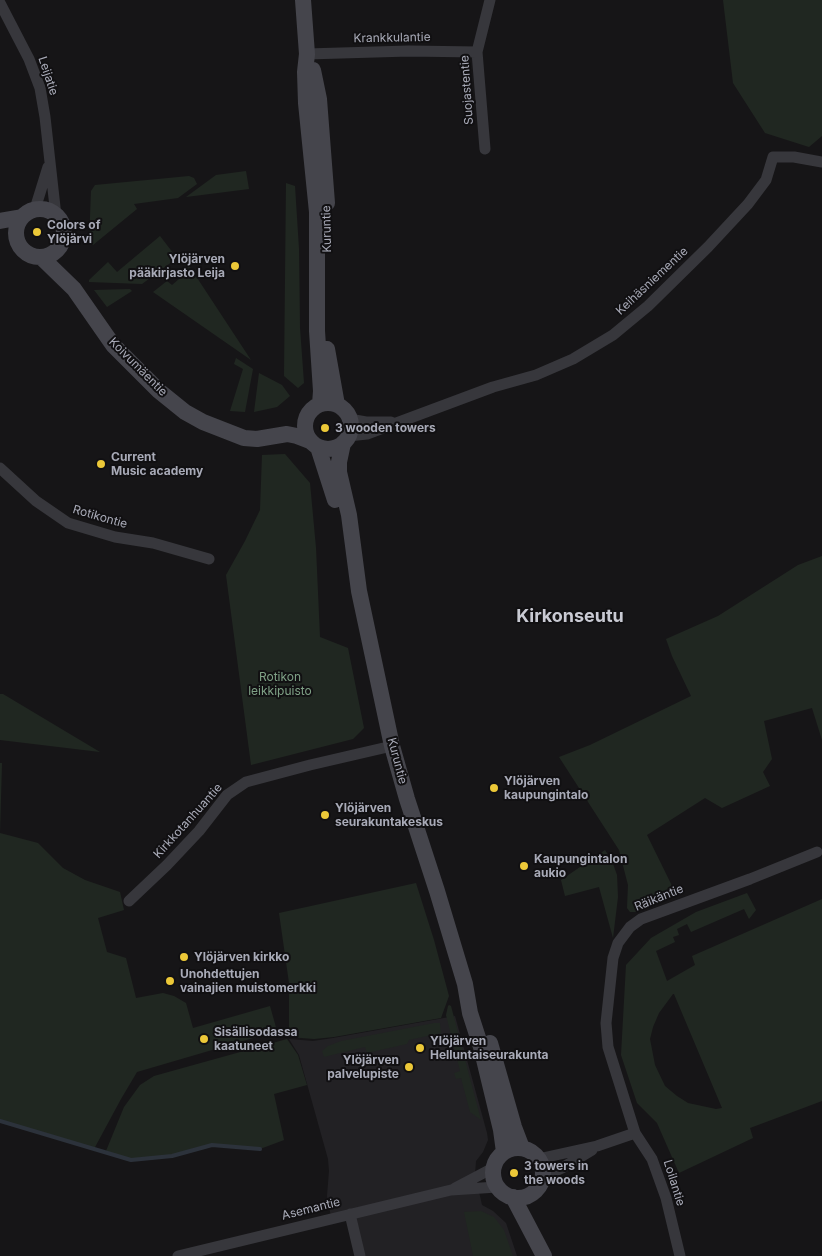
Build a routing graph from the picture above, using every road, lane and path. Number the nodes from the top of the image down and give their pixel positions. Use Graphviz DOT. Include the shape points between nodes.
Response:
graph roads {
  1 [pos="303,0"];
  2 [pos="490,0"];
  3 [pos="0,3"];
  4 [pos="477,52"];
  5 [pos="307,54"];
  6 [pos="485,149"];
  7 [pos="822,162"];
  8 [pos="50,163"];
  9 [pos="28,213"];
  10 [pos="56,216"];
  11 [pos="0,221"];
  12 [pos="0,232"];
  13 [pos="16,237"];
  14 [pos="58,248"];
  15 [pos="41,257"];
  16 [pos="74,289"];
  17 [pos="320,404"];
  18 [pos="338,405"];
  19 [pos="307,416"];
  20 [pos="349,419"];
  21 [pos="400,422"];
  22 [pos="217,428"];
  23 [pos="346,440"];
  24 [pos="314,444"];
  25 [pos="0,468"];
  26 [pos="209,559"];
  27 [pos="354,562"];
  28 [pos="392,746"];
  29 [pos="817,852"];
  30 [pos="129,901"];
  31 [pos="464,984"];
  32 [pos="635,1133"];
  33 [pos="597,1146"];
  34 [pos="522,1148"];
  35 [pos="504,1152"];
  36 [pos="538,1159"];
  37 [pos="493,1168"];
  38 [pos="542,1177"];
  39 [pos="497,1187"];
  40 [pos="451,1190"];
  41 [pos="532,1193"];
  42 [pos="513,1197"];
  43 [pos="350,1214"];
  44 [pos="178,1256"];
  45 [pos="360,1256"];
  46 [pos="544,1256"];
  47 [pos="551,1256"];
  48 [pos="680,1256"];
  1 -- 5 [label="main road, Kuruntie"];
  2 -- 4 [label="street, Suojastentie"];
  3 -- 8 [label="street, Leijatie" via="40,88"];
  4 -- 5 [label="street, Krankkulantie"];
  4 -- 6 [label="street, Suojastentie"];
  5 -- 17 [label="main road, Kuruntie" via="306,103 317,212"];
  5 -- 18 [label="main road, Kuruntie" via="319,99 324,152 328,255 326,330"];
  7 -- 21 [label="street, Keihäsniementie" via="773,157 766,180 748,204 648,306 613,335 573,360"];
  8 -- 9 [label="street, Leijatie"];
  8 -- 10 [label="street, Leijatie"];
  9 -- 10 [label="main road" via="50,211"];
  9 -- 11 [label="main road"];
  9 -- 13 [label="main road" via="18,223"];
  10 -- 14 [label="main road" via="64,235"];
  12 -- 13 [label="main road"];
  13 -- 15 [label="main road" via="27,254"];
  14 -- 15 [label="main road"];
  14 -- 16 [label="main road, Koivumäentie"];
  15 -- 16 [label="main road, Koivumäentie"];
  16 -- 22 [label="main road, Koivumäentie" via="113,345 139,372 185,412"];
  17 -- 18 [label="main road"];
  17 -- 19 [label="main road"];
  18 -- 20 [label="main road"];
  19 -- 22 [label="main road, Koivumäentie" via="268,428"];
  19 -- 24 [label="main road" via="305,429"];
  20 -- 21 [label="street, Keihäsniementie"];
  20 -- 23 [label="main road"];
  21 -- 23 [label="street, Keihäsniementie"];
  22 -- 24 [label="main road, Koivumäentie" via="244,438 287,434"];
  23 -- 24 [label="main road" via="331,449"];
  23 -- 27 [label="main road, Kuruntie" via="340,453 339,472 349,515"];
  24 -- 27 [label="main road, Kuruntie"];
  25 -- 26 [label="street, Rotikontie" via="36,501 68,523"];
  27 -- 28 [label="main road, Kuruntie"];
  28 -- 30 [label="street, Kirkkotanhuantie" via="246,782 227,795 168,865"];
  28 -- 31 [label="main road, Kuruntie"];
  29 -- 32 [label="street, Räikäntie" via="641,919 618,943 613,958 606,1023 608,1047"];
  31 -- 34 [label="main road, Kuruntie" via="491,1046"];
  31 -- 35 [label="main road, Kuruntie"];
  32 -- 33 [label="street"];
  32 -- 48 [label="street, Loilantie" via="652,1159 666,1198"];
  33 -- 36 [label="street"];
  33 -- 38 [label="street"];
  34 -- 35 [label="main road"];
  34 -- 36 [label="main road"];
  35 -- 37 [label="main road"];
  36 -- 38 [label="main road"];
  37 -- 39 [label="main road"];
  37 -- 40 [label="street, Asemantie"];
  38 -- 41 [label="main road"];
  39 -- 40 [label="street, Asemantie"];
  39 -- 42 [label="main road"];
  40 -- 43 [label="street, Asemantie"];
  41 -- 42 [label="main road"];
  41 -- 47 [label="main road" via="535,1213"];
  42 -- 46 [label="main road"];
  43 -- 44 [label="street, Asemantie"];
  43 -- 45 [label="street"];
}
